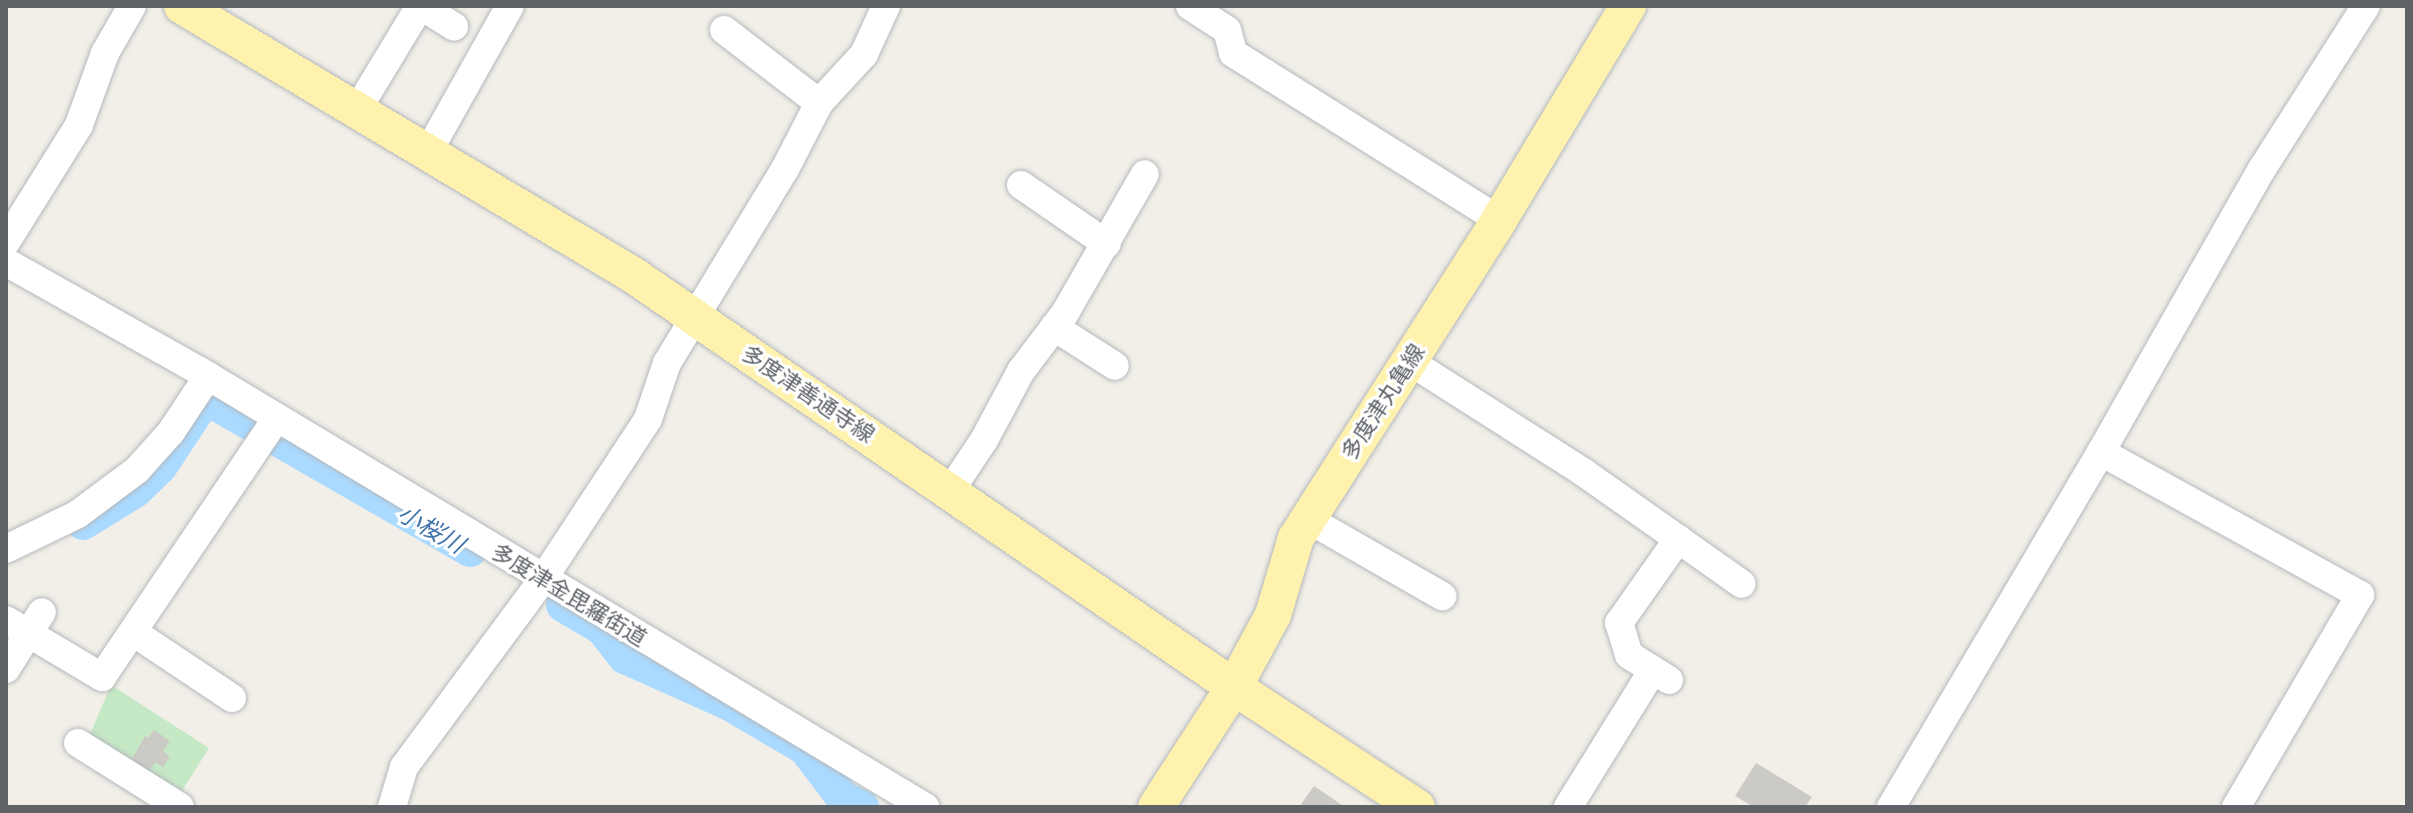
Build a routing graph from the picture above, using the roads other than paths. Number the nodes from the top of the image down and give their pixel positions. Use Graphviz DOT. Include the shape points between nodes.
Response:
graph roads {
  1 [pos="132,6"];
  2 [pos="182,6"];
  3 [pos="420,6"];
  4 [pos="510,6"];
  5 [pos="886,6"];
  6 [pos="1190,6"];
  7 [pos="1628,6"];
  8 [pos="2366,6"];
  9 [pos="454,27"];
  10 [pos="724,30"];
  11 [pos="819,103"];
  12 [pos="357,110"];
  13 [pos="428,152"];
  14 [pos="1145,174"];
  15 [pos="1021,185"];
  16 [pos="1499,220"];
  17 [pos="6,242"];
  18 [pos="1107,244"];
  19 [pos="6,262"];
  20 [pos="695,317"];
  21 [pos="1054,327"];
  22 [pos="1409,361"];
  23 [pos="1115,366"];
  24 [pos="208,376"];
  25 [pos="277,418"];
  26 [pos="2101,452"];
  27 [pos="950,491"];
  28 [pos="1308,519"];
  29 [pos="1678,539"];
  30 [pos="6,549"];
  31 [pos="543,579"];
  32 [pos="1742,584"];
  33 [pos="1442,596"];
  34 [pos="26,622"];
  35 [pos="133,632"];
  36 [pos="6,669"];
  37 [pos="1234,687"];
  38 [pos="232,698"];
  39 [pos="78,743"];
  40 [pos="163,802"];
  41 [pos="392,807"];
  42 [pos="925,807"];
  43 [pos="1156,807"];
  44 [pos="1417,807"];
  45 [pos="1568,807"];
  46 [pos="1891,807"];
  47 [pos="2236,807"];
  1 -- 17 [label="street" via="105,53 79,125"];
  2 -- 12 [label="main road, 多度津善通寺線"];
  3 -- 9 [label="street"];
  3 -- 12 [label="street"];
  4 -- 13 [label="street"];
  5 -- 11 [label="street" via="864,54"];
  6 -- 16 [label="street" via="1227,30 1233,53"];
  7 -- 16 [label="main road, 多度津丸亀線"];
  8 -- 26 [label="street" via="2262,169"];
  10 -- 11 [label="street" via="778,56"];
  11 -- 20 [label="street"];
  12 -- 13 [label="main road, 多度津善通寺線"];
  13 -- 20 [label="main road, 多度津善通寺線"];
  14 -- 18 [label="street"];
  15 -- 18 [label="street"];
  16 -- 22 [label="main road, 多度津丸亀線"];
  18 -- 21 [label="street"];
  19 -- 24 [label="street, 多度津金毘羅街道"];
  20 -- 27 [label="main road, 多度津善通寺線"];
  20 -- 31 [label="street" via="667,363 648,419"];
  21 -- 23 [label="street"];
  21 -- 27 [label="street" via="1021,371"];
  22 -- 28 [label="main road, 多度津丸亀線"];
  22 -- 29 [label="street"];
  24 -- 25 [label="street, 多度津金毘羅街道"];
  24 -- 30 [label="street" via="171,432 137,470 78,514"];
  25 -- 31 [label="street, 多度津金毘羅街道"];
  25 -- 35 [label="street"];
  26 -- 46 [label="street"];
  26 -- 47 [label="street" via="2360,595"];
  27 -- 37 [label="main road, 多度津善通寺線"];
  28 -- 33 [label="street"];
  28 -- 37 [label="main road, 多度津丸亀線" via="1296,538 1273,615"];
  29 -- 32 [label="street"];
  29 -- 45 [label="street" via="1619,623 1629,655 1661,675"];
  31 -- 41 [label="street" via="404,767"];
  31 -- 42 [label="street, 多度津金毘羅街道"];
  34 -- 35 [label="street" via="102,677"];
  34 -- 36 [label="street"];
  35 -- 38 [label="street" via="191,681"];
  37 -- 43 [label="main road, 多度津丸亀線"];
  37 -- 44 [label="main road, 多度津善通寺線"];
  39 -- 40 [label="street"];
}
